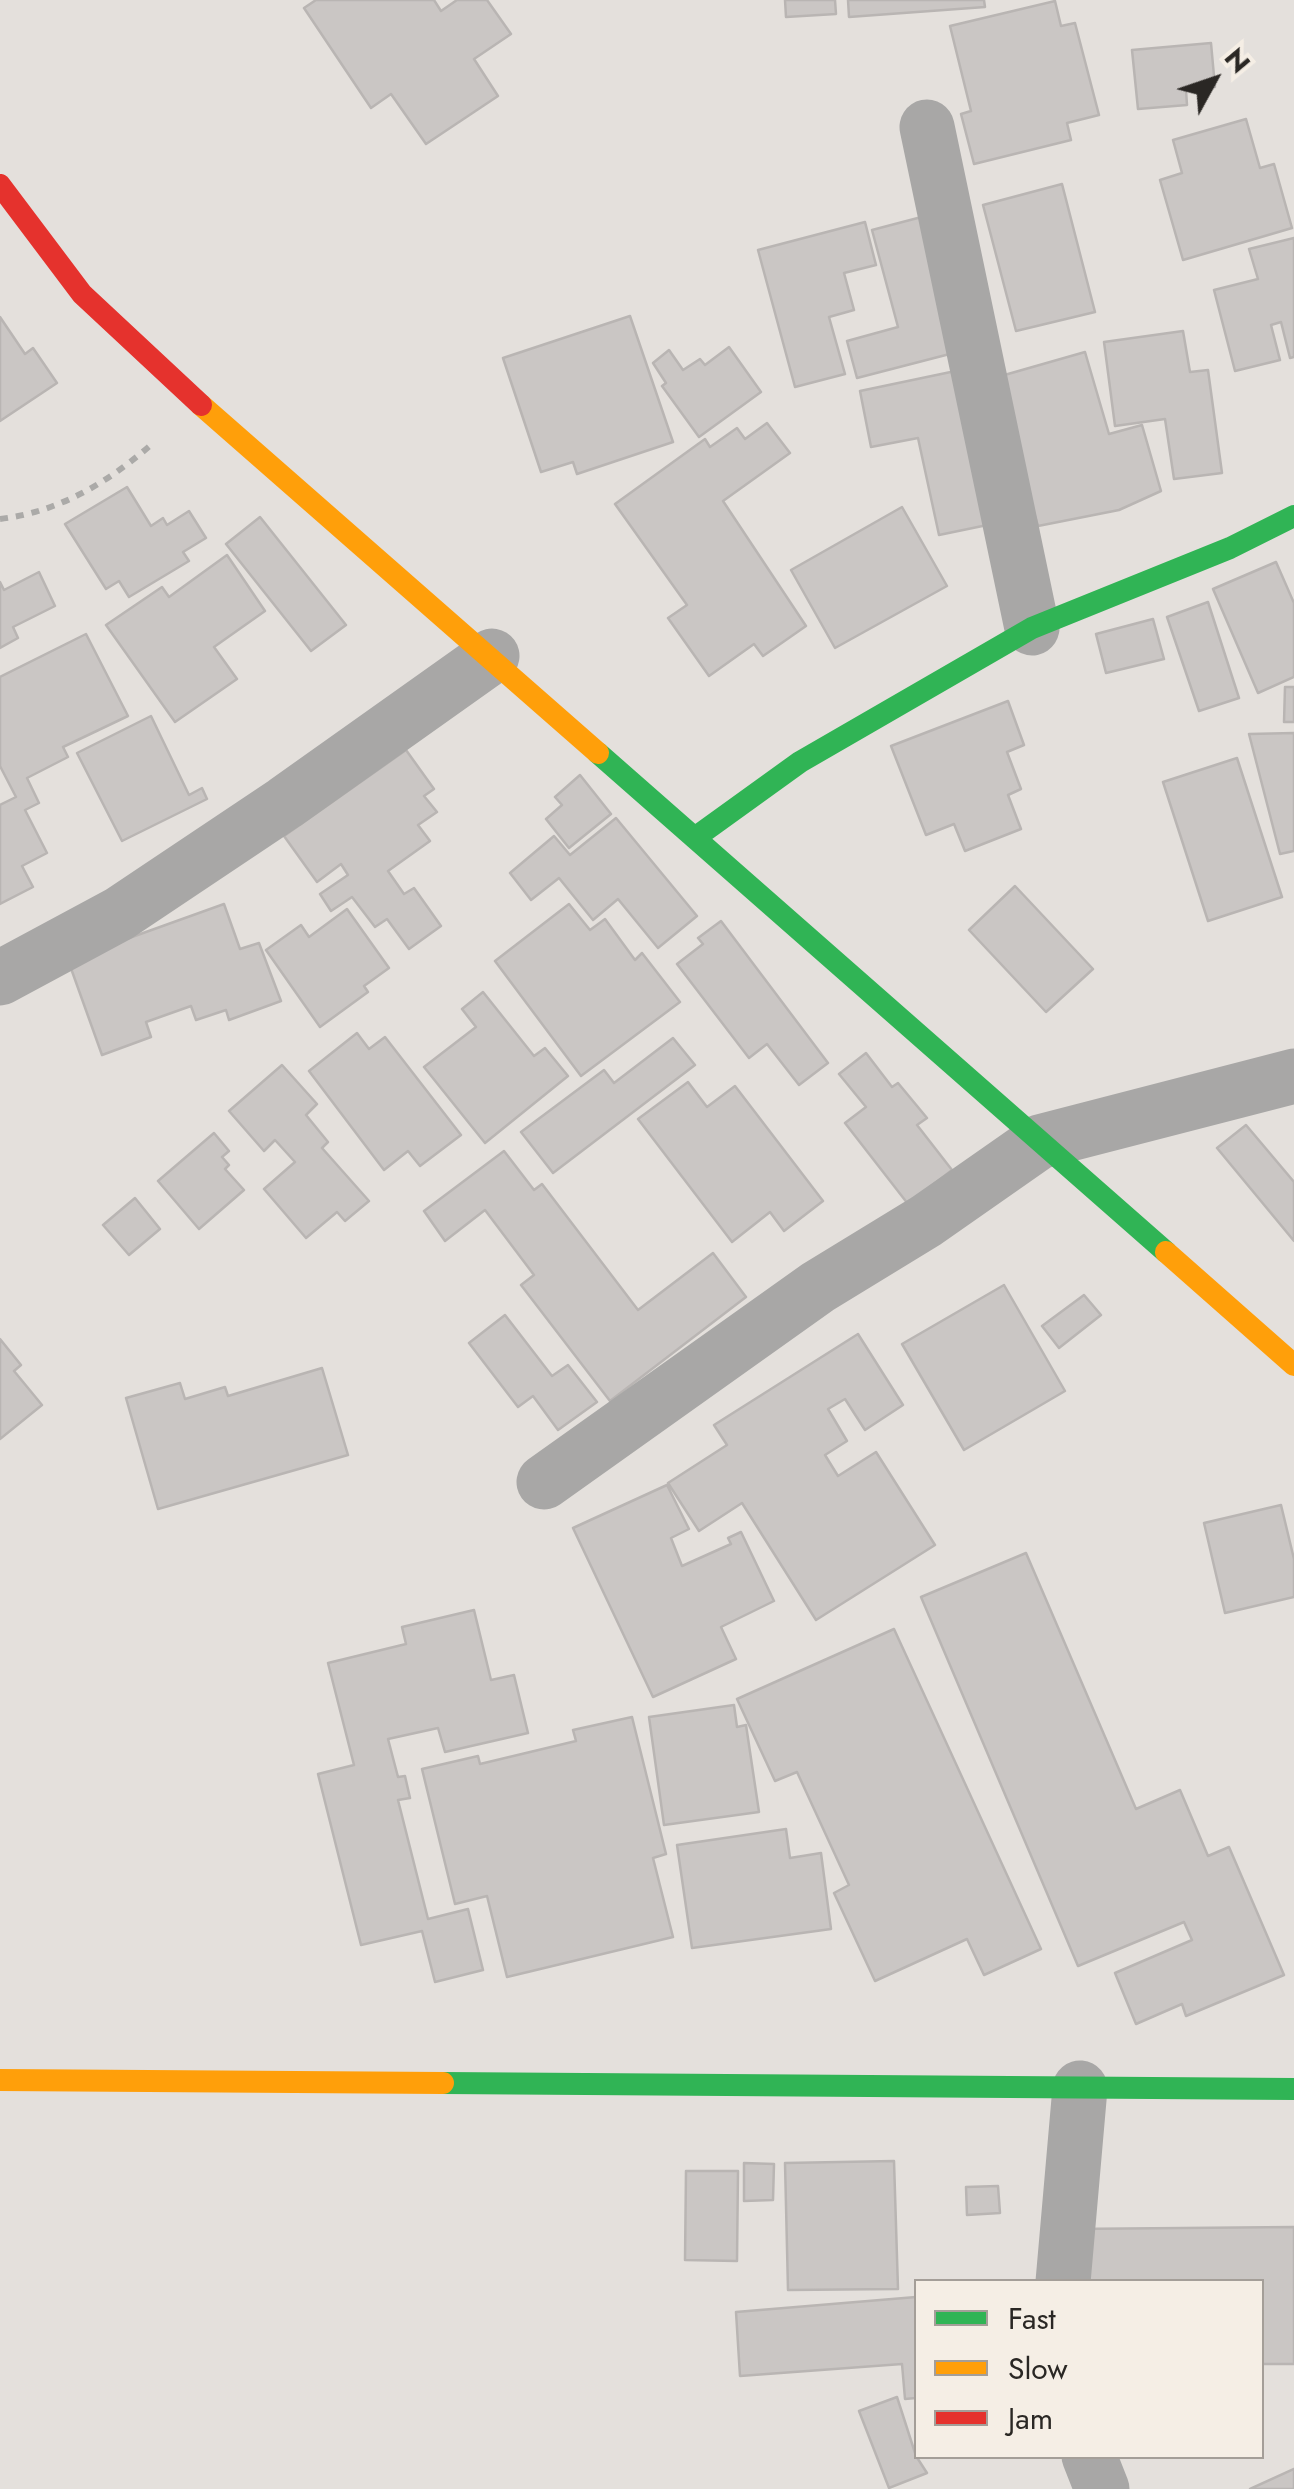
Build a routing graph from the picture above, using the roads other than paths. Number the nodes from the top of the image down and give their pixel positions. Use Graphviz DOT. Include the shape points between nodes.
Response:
graph roads {
  1 [pos="927,127"];
  2 [pos="0,185"];
  3 [pos="1294,516"];
  4 [pos="1032,628"];
  5 [pos="492,656"];
  6 [pos="696,836"];
  7 [pos="0,978"];
  8 [pos="1294,1076"];
  9 [pos="1039,1142"];
  10 [pos="1294,1365"];
  11 [pos="544,1482"];
  12 [pos="0,2080"];
  13 [pos="1080,2088"];
  14 [pos="1294,2089"];
  15 [pos="1063,2279"];
  16 [pos="1091,2459"];
  17 [pos="1102,2489"];
  1 -- 4 [label="street"];
  2 -- 5 [label="street" via="82,294"];
  3 -- 4 [label="street"];
  4 -- 6 [label="street" via="800,762"];
  5 -- 6 [label="street"];
  5 -- 7 [label="street" via="120,914"];
  6 -- 9 [label="street"];
  8 -- 9 [label="street"];
  9 -- 10 [label="street"];
  9 -- 11 [label="street" via="818,1287"];
  12 -- 13 [label="street"];
  13 -- 14 [label="street"];
  13 -- 15 [label="street"];
  16 -- 17 [label="street"];
}
